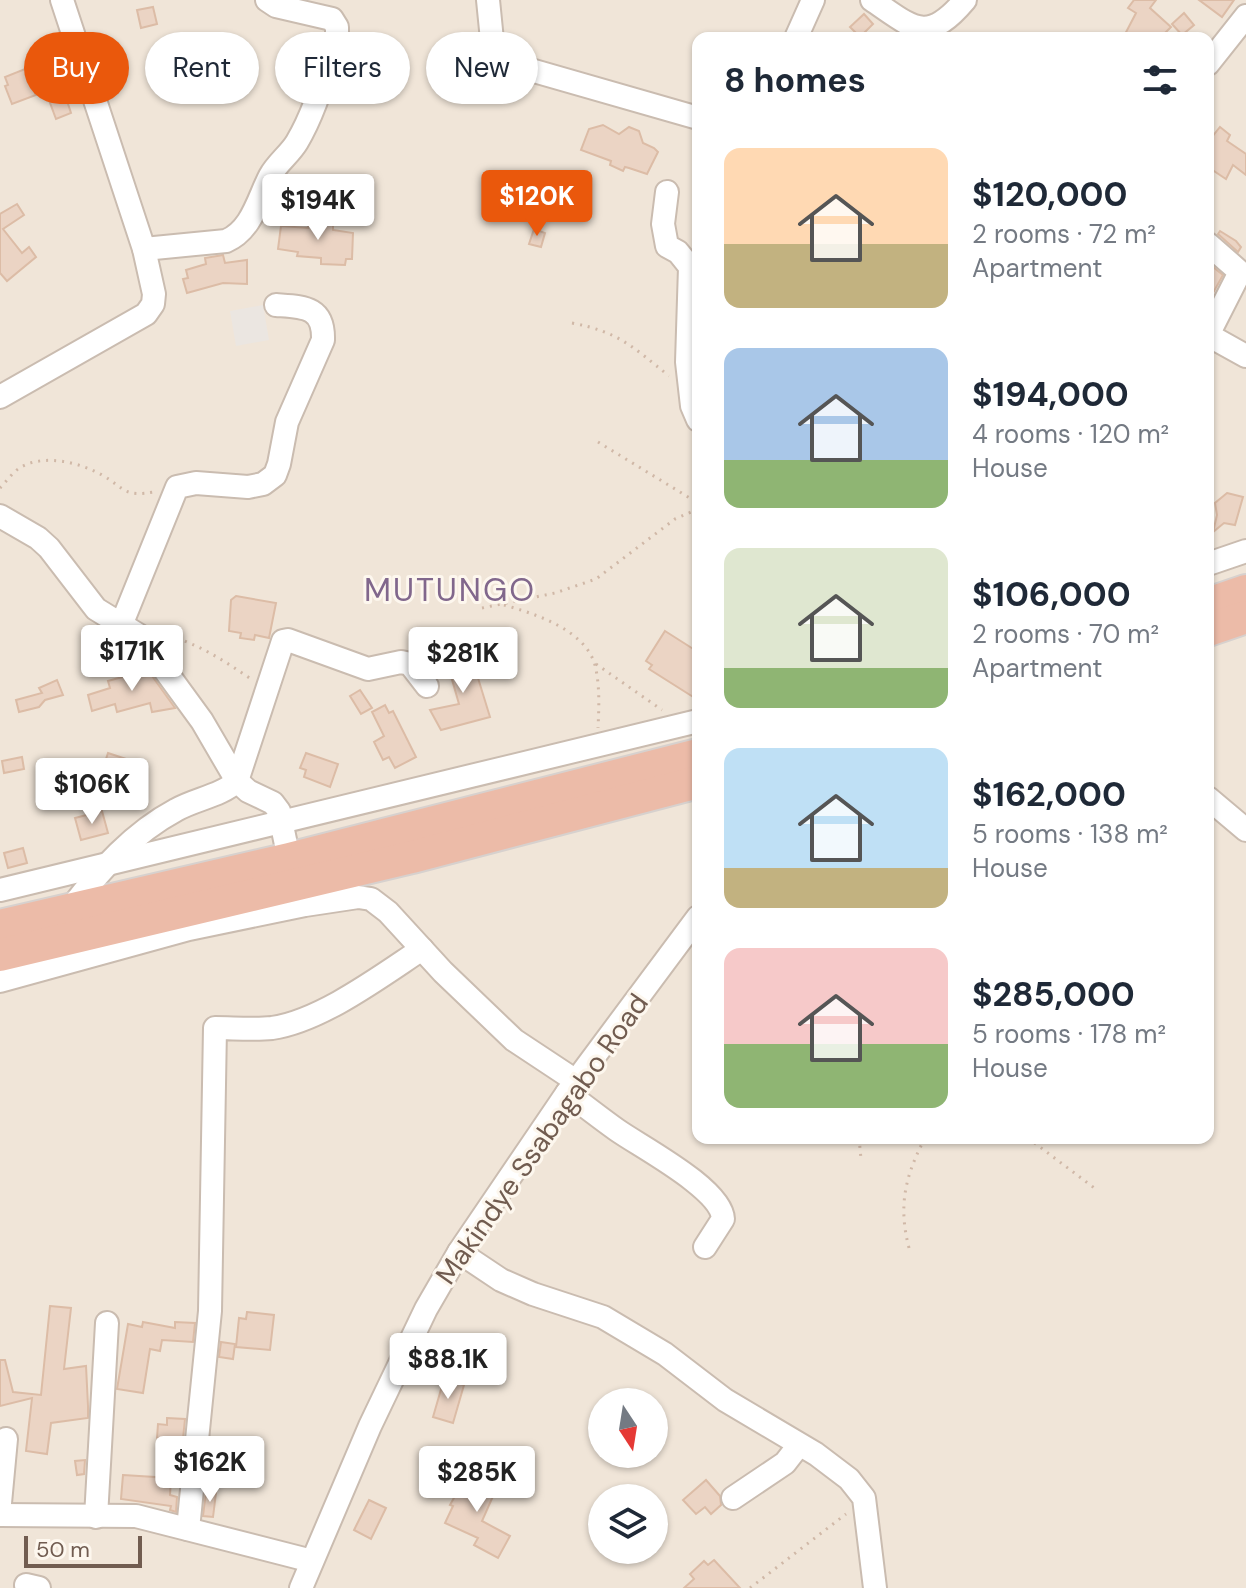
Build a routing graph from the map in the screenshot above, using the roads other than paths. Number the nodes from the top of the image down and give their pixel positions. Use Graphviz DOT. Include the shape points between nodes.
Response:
graph roads {
  1 [pos="62,0"];
  2 [pos="267,0"];
  3 [pos="488,0"];
  4 [pos="813,0"];
  5 [pos="872,0"];
  6 [pos="965,0"];
  7 [pos="1246,16"];
  8 [pos="799,32"];
  9 [pos="1214,56"];
  10 [pos="692,116"];
  11 [pos="667,192"];
  12 [pos="144,249"];
  13 [pos="1214,249"];
  14 [pos="276,305"];
  15 [pos="1214,323"];
  16 [pos="1214,338"];
  17 [pos="1246,356"];
  18 [pos="0,397"];
  19 [pos="692,400"];
  20 [pos="0,516"];
  21 [pos="1246,551"];
  22 [pos="1214,562"];
  23 [pos="1246,591"];
  24 [pos="1214,602"];
  25 [pos="1246,617"];
  26 [pos="1214,628"];
  27 [pos="131,629"];
  28 [pos="427,686"];
  29 [pos="692,723"];
  30 [pos="692,757"];
  31 [pos="237,781"];
  32 [pos="692,784"];
  33 [pos="1214,803"];
  34 [pos="283,822"];
  35 [pos="1246,830"];
  36 [pos="289,859"];
  37 [pos="104,866"];
  38 [pos="0,890"];
  39 [pos="71,908"];
  40 [pos="692,925"];
  41 [pos="0,926"];
  42 [pos="422,949"];
  43 [pos="0,955"];
  44 [pos="0,981"];
  45 [pos="572,1087"];
  46 [pos="705,1247"];
  47 [pos="459,1252"];
  48 [pos="107,1323"];
  49 [pos="6,1439"];
  50 [pos="799,1445"];
  51 [pos="733,1498"];
  52 [pos="0,1503"];
  53 [pos="0,1515"];
  54 [pos="96,1517"];
  55 [pos="188,1529"];
  56 [pos="312,1561"];
  57 [pos="301,1588"];
  58 [pos="875,1588"];
  1 -- 12 [label="street"];
  2 -- 12 [label="street" via="332,19 337,27 312,111 296,144 275,168 237,236"];
  3 -- 10 [label="street" via="493,50 503,62"];
  4 -- 8 [label="street"];
  5 -- 6 [label="street" via="910,26 929,28"];
  7 -- 9 [label="street"];
  11 -- 19 [label="street" via="667,246 690,267 686,324"];
  12 -- 18 [label="street" via="154,294 146,314"];
  13 -- 15 [label="street" via="1240,272"];
  14 -- 27 [label="street" via="305,307 316,314 323,340 287,422 275,475 248,487 177,487"];
  16 -- 17 [label="street"];
  20 -- 27 [label="street" via="38,538 96,609"];
  21 -- 22 [label="street"];
  23 -- 24 [label="highway"];
  25 -- 26 [label="highway"];
  27 -- 31 [label="street" via="202,721"];
  28 -- 31 [label="street" via="410,664 368,669 288,640 280,645"];
  29 -- 34 [label="street"];
  30 -- 36 [label="highway"];
  31 -- 34 [label="street" via="273,803"];
  31 -- 37 [label="street" via="174,811"];
  32 -- 43 [label="highway" via="398,861"];
  33 -- 35 [label="street"];
  34 -- 36 [label="street"];
  34 -- 37 [label="street"];
  36 -- 39 [label="highway"];
  37 -- 38 [label="street"];
  37 -- 39 [label="street"];
  39 -- 41 [label="highway"];
  40 -- 45 [label="street, Makindye Ssabagabo Road"];
  42 -- 44 [label="street" via="377,903 358,897 189,929"];
  42 -- 45 [label="street" via="514,1040"];
  42 -- 55 [label="street" via="358,991 291,1023 215,1028 210,1311"];
  45 -- 46 [label="street" via="619,1131 713,1198 723,1219"];
  45 -- 47 [label="street, Makindye Ssabagabo Road"];
  47 -- 50 [label="street" via="501,1280 603,1317"];
  47 -- 56 [label="street, Makindye Ssabagabo Road" via="370,1426"];
  48 -- 54 [label="street"];
  49 -- 52 [label="street"];
  50 -- 51 [label="street" via="785,1463"];
  50 -- 58 [label="street" via="849,1479 864,1498"];
  53 -- 54 [label="street"];
  54 -- 55 [label="street" via="136,1516"];
  55 -- 56 [label="street"];
  56 -- 57 [label="street, Makindye Ssabagabo Road"];
}
